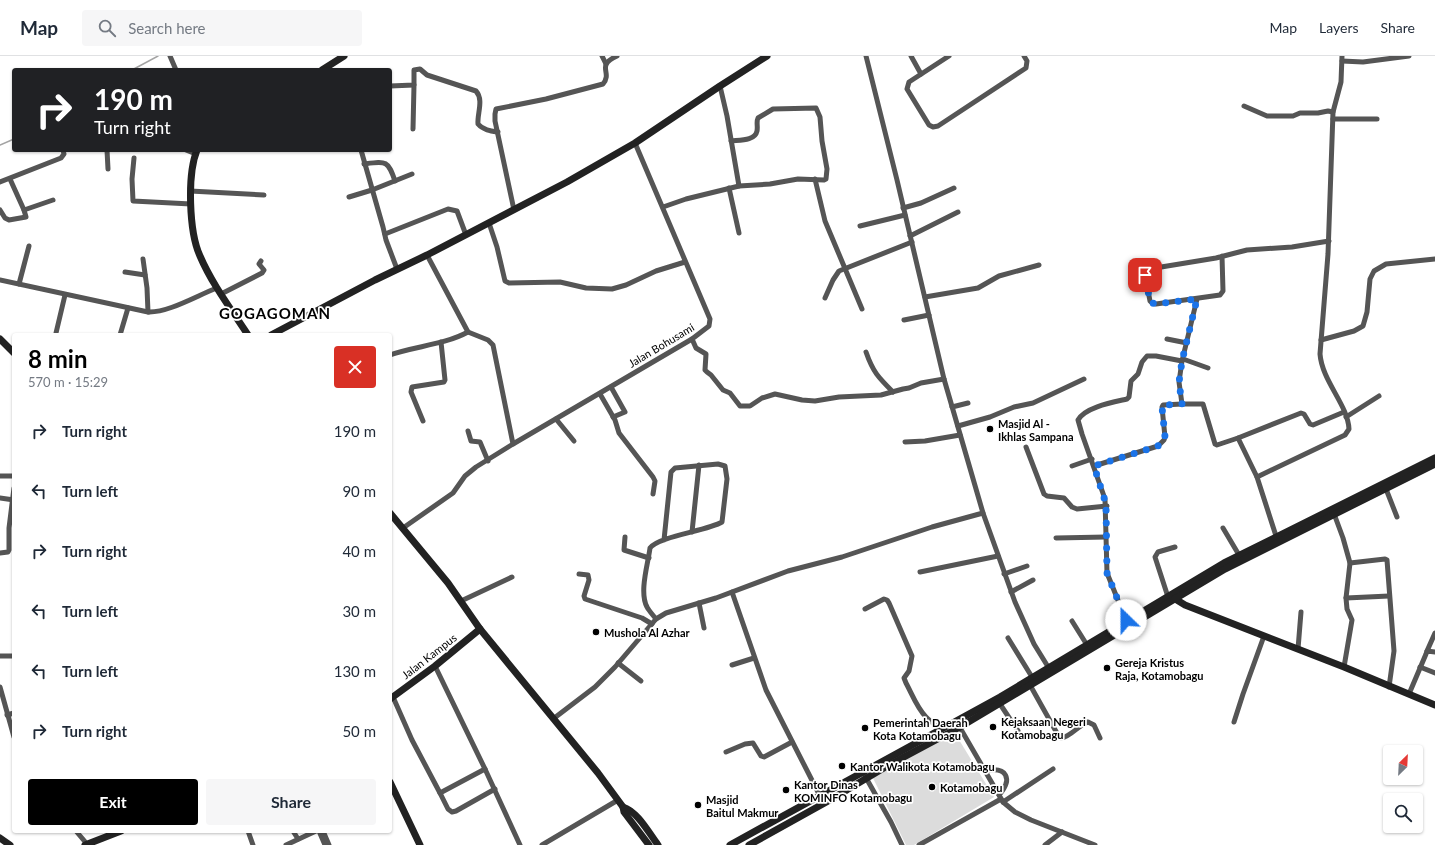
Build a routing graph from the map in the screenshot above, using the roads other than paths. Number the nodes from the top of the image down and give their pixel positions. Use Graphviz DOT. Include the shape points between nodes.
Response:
graph roads {
  1 [pos="170,56"];
  2 [pos="344,56"];
  3 [pos="602,56"];
  4 [pos="618,56"];
  5 [pos="767,56"];
  6 [pos="866,56"];
  7 [pos="911,56"];
  8 [pos="949,56"];
  9 [pos="1024,56"];
  10 [pos="1409,56"];
  11 [pos="1342,58"];
  12 [pos="606,64"];
  13 [pos="175,68"];
  14 [pos="325,68"];
  15 [pos="921,74"];
  16 [pos="414,85"];
  17 [pos="392,86"];
  18 [pos="720,86"];
  19 [pos="1244,106"];
  20 [pos="1333,112"];
  21 [pos="1333,119"];
  22 [pos="1377,119"];
  23 [pos="413,129"];
  24 [pos="498,132"];
  25 [pos="731,141"];
  26 [pos="635,142"];
  27 [pos="64,152"];
  28 [pos="107,152"];
  29 [pos="197,152"];
  30 [pos="361,152"];
  31 [pos="134,158"];
  32 [pos="364,164"];
  33 [pos="108,169"];
  34 [pos="412,174"];
  35 [pos="10,179"];
  36 [pos="1,180"];
  37 [pos="815,180"];
  38 [pos="395,181"];
  39 [pos="739,186"];
  40 [pos="729,188"];
  41 [pos="954,188"];
  42 [pos="372,190"];
  43 [pos="190,191"];
  44 [pos="264,195"];
  45 [pos="349,197"];
  46 [pos="53,200"];
  47 [pos="191,204"];
  48 [pos="663,207"];
  49 [pos="903,208"];
  50 [pos="0,210"];
  51 [pos="24,210"];
  52 [pos="514,210"];
  53 [pos="958,212"];
  54 [pos="905,215"];
  55 [pos="489,223"];
  56 [pos="860,226"];
  57 [pos="739,233"];
  58 [pos="385,234"];
  59 [pos="466,235"];
  60 [pos="910,236"];
  61 [pos="1329,241"];
  62 [pos="912,242"];
  63 [pos="29,246"];
  64 [pos="428,255"];
  65 [pos="1222,256"];
  66 [pos="143,259"];
  67 [pos="1435,259"];
  68 [pos="261,261"];
  69 [pos="685,262"];
  70 [pos="1039,265"];
  71 [pos="846,268"];
  72 [pos="398,269"];
  73 [pos="125,272"];
  74 [pos="145,275"];
  75 [pos="0,280"];
  76 [pos="19,284"];
  77 [pos="219,291"];
  78 [pos="65,295"];
  79 [pos="925,297"];
  80 [pos="825,298"];
  81 [pos="1197,299"];
  82 [pos="128,308"];
  83 [pos="862,309"];
  84 [pos="148,312"];
  85 [pos="929,315"];
  86 [pos="904,320"];
  87 [pos="468,332"];
  88 [pos="56,333"];
  89 [pos="121,333"];
  90 [pos="247,333"];
  91 [pos="275,333"];
  92 [pos="0,339"];
  93 [pos="692,339"];
  94 [pos="1167,339"];
  95 [pos="1321,340"];
  96 [pos="441,342"];
  97 [pos="1187,343"];
  98 [pos="12,351"];
  99 [pos="866,352"];
  100 [pos="392,354"];
  101 [pos="1183,360"];
  102 [pos="1208,368"];
  103 [pos="944,379"];
  104 [pos="1084,379"];
  105 [pos="612,387"];
  106 [pos="893,392"];
  107 [pos="600,394"];
  108 [pos="1379,396"];
  109 [pos="968,403"];
  110 [pos="1182,404"];
  111 [pos="952,407"];
  112 [pos="1345,414"];
  113 [pos="613,418"];
  114 [pos="556,419"];
  115 [pos="423,421"];
  116 [pos="958,426"];
  117 [pos="468,431"];
  118 [pos="960,435"];
  119 [pos="1238,438"];
  120 [pos="574,442"];
  121 [pos="905,442"];
  122 [pos="513,444"];
  123 [pos="1026,447"];
  124 [pos="1435,458"];
  125 [pos="1092,459"];
  126 [pos="488,461"];
  127 [pos="1435,464"];
  128 [pos="699,465"];
  129 [pos="1072,466"];
  130 [pos="1094,466"];
  131 [pos="0,476"];
  132 [pos="12,476"];
  133 [pos="1257,477"];
  134 [pos="1386,489"];
  135 [pos="653,494"];
  136 [pos="0,498"];
  137 [pos="12,500"];
  138 [pos="1106,506"];
  139 [pos="12,507"];
  140 [pos="1334,512"];
  141 [pos="983,513"];
  142 [pos="392,516"];
  143 [pos="1397,517"];
  144 [pos="402,528"];
  145 [pos="1223,528"];
  146 [pos="692,532"];
  147 [pos="625,537"];
  148 [pos="1056,538"];
  149 [pos="1106,538"];
  150 [pos="1277,539"];
  151 [pos="664,540"];
  152 [pos="12,547"];
  153 [pos="1175,547"];
  154 [pos="0,553"];
  155 [pos="1240,555"];
  156 [pos="998,556"];
  157 [pos="649,558"];
  158 [pos="1350,563"];
  159 [pos="1027,566"];
  160 [pos="920,572"];
  161 [pos="579,574"];
  162 [pos="1004,574"];
  163 [pos="512,577"];
  164 [pos="1034,580"];
  165 [pos="732,592"];
  166 [pos="1011,592"];
  167 [pos="1389,596"];
  168 [pos="1171,597"];
  169 [pos="1346,598"];
  170 [pos="461,600"];
  171 [pos="699,603"];
  172 [pos="865,609"];
  173 [pos="1301,612"];
  174 [pos="656,619"];
  175 [pos="1126,620"];
  176 [pos="1072,621"];
  177 [pos="652,624"];
  178 [pos="704,628"];
  179 [pos="480,629"];
  180 [pos="1435,632"];
  181 [pos="1264,636"];
  182 [pos="1008,638"];
  183 [pos="1087,645"];
  184 [pos="1298,650"];
  185 [pos="1427,651"];
  186 [pos="1435,652"];
  187 [pos="0,656"];
  188 [pos="12,656"];
  189 [pos="754,658"];
  190 [pos="618,663"];
  191 [pos="732,665"];
  192 [pos="435,666"];
  193 [pos="1344,667"];
  194 [pos="1420,667"];
  195 [pos="1051,670"];
  196 [pos="1435,673"];
  197 [pos="1032,678"];
  198 [pos="641,681"];
  199 [pos="1030,686"];
  200 [pos="0,687"];
  201 [pos="1389,687"];
  202 [pos="1409,694"];
  203 [pos="392,698"];
  204 [pos="1000,704"];
  205 [pos="1435,705"];
  206 [pos="2,707"];
  207 [pos="12,714"];
  208 [pos="7,715"];
  209 [pos="553,719"];
  210 [pos="1234,722"];
  211 [pos="958,724"];
  212 [pos="939,730"];
  213 [pos="12,731"];
  214 [pos="1018,731"];
  215 [pos="1100,738"];
  216 [pos="792,742"];
  217 [pos="726,752"];
  218 [pos="486,769"];
  219 [pos="1053,769"];
  220 [pos="985,771"];
  221 [pos="864,775"];
  222 [pos="392,786"];
  223 [pos="494,789"];
  224 [pos="440,793"];
  225 [pos="820,796"];
  226 [pos="1001,799"];
  227 [pos="618,800"];
  228 [pos="624,807"];
  229 [pos="1062,832"];
  230 [pos="78,833"];
  231 [pos="116,833"];
  232 [pos="249,833"];
  233 [pos="294,833"];
  234 [pos="312,833"];
  235 [pos="320,833"];
  236 [pos="324,833"];
  237 [pos="0,838"];
  238 [pos="298,839"];
  239 [pos="86,844"];
  240 [pos="10,845"];
  241 [pos="253,845"];
  242 [pos="286,845"];
  243 [pos="325,845"];
  244 [pos="329,845"];
  245 [pos="420,845"];
  246 [pos="520,845"];
  247 [pos="542,845"];
  248 [pos="649,845"];
  249 [pos="658,845"];
  250 [pos="730,845"];
  251 [pos="749,845"];
  252 [pos="902,845"];
  253 [pos="919,845"];
  254 [pos="1044,845"];
  255 [pos="1095,845"];
  1 -- 13 [label="street"];
  2 -- 14 [label="street"];
  3 -- 12 [label="street"];
  4 -- 12 [label="street"];
  5 -- 18 [label="street"];
  6 -- 49 [label="street"];
  7 -- 15 [label="street"];
  8 -- 15 [label="street"];
  9 -- 15 [label="street" via="1027,61 1026,68 933,128 907,89 909,82"];
  10 -- 11 [label="street" via="1363,62"];
  11 -- 20 [label="street" via="1341,82"];
  12 -- 24 [label="street" via="606,79 603,84 496,109"];
  16 -- 17 [label="street"];
  16 -- 23 [label="street"];
  16 -- 24 [label="street" via="414,70 420,69 427,75 476,91 480,101 478,124 484,129"];
  18 -- 25 [label="street"];
  18 -- 26 [label="street"];
  19 -- 20 [label="street" via="1267,116"];
  20 -- 21 [label="street"];
  21 -- 22 [label="street"];
  21 -- 61 [label="street"];
  24 -- 52 [label="street"];
  25 -- 37 [label="street" via="748,139 754,135 758,129 758,118 773,109 816,108 820,117 827,175 825,180"];
  25 -- 39 [label="street"];
  26 -- 48 [label="street, Jalan Bohusami"];
  26 -- 52 [label="street"];
  27 -- 35 [label="street" via="61,158"];
  28 -- 33 [label="street"];
  29 -- 43 [label="street" via="191,172"];
  30 -- 32 [label="street"];
  31 -- 47 [label="street" via="133,201"];
  32 -- 38 [label="street" via="387,164"];
  32 -- 42 [label="street"];
  34 -- 38 [label="street"];
  35 -- 36 [label="street"];
  35 -- 51 [label="street"];
  37 -- 39 [label="street" via="798,179"];
  37 -- 71 [label="street" via="825,221"];
  38 -- 42 [label="street"];
  39 -- 40 [label="street"];
  40 -- 48 [label="street"];
  40 -- 57 [label="street"];
  41 -- 49 [label="street"];
  42 -- 45 [label="street"];
  42 -- 58 [label="street"];
  43 -- 44 [label="street"];
  43 -- 47 [label="street"];
  46 -- 51 [label="street"];
  47 -- 77 [label="street" via="197,249"];
  48 -- 69 [label="street, Jalan Bohusami"];
  49 -- 54 [label="street"];
  50 -- 51 [label="street" via="9,220 26,217"];
  52 -- 55 [label="street"];
  53 -- 60 [label="street"];
  54 -- 56 [label="street"];
  54 -- 60 [label="street"];
  55 -- 59 [label="street"];
  55 -- 69 [label="street" via="505,281 509,283 560,282 586,288 612,289"];
  58 -- 59 [label="street" via="448,208 457,211"];
  58 -- 72 [label="street"];
  59 -- 64 [label="street"];
  60 -- 62 [label="street"];
  61 -- 65 [label="street" via="1292,247 1253,249"];
  61 -- 95 [label="street"];
  62 -- 71 [label="street"];
  62 -- 79 [label="street"];
  63 -- 76 [label="street"];
  64 -- 72 [label="street"];
  64 -- 87 [label="street"];
  65 -- 81 [label="street" via="1224,291 1222,294"];
  65 -- 81 [label="street" via="1146,271 1152,303"];
  66 -- 74 [label="street"];
  67 -- 95 [label="street" via="1386,264 1374,271 1370,279 1363,326"];
  68 -- 77 [label="street" via="259,264 264,270 262,273"];
  69 -- 93 [label="street, Jalan Bohusami" via="710,319 707,329"];
  70 -- 79 [label="street" via="999,276 978,288"];
  71 -- 80 [label="street" via="836,275"];
  71 -- 83 [label="street"];
  72 -- 91 [label="street"];
  73 -- 74 [label="street"];
  74 -- 84 [label="street"];
  75 -- 76 [label="street"];
  76 -- 78 [label="street"];
  77 -- 84 [label="street" via="162,310"];
  77 -- 90 [label="street"];
  78 -- 82 [label="street"];
  78 -- 88 [label="street"];
  79 -- 85 [label="street"];
  81 -- 97 [label="street"];
  82 -- 84 [label="street"];
  82 -- 89 [label="street"];
  85 -- 86 [label="street"];
  85 -- 103 [label="street"];
  87 -- 96 [label="street"];
  87 -- 122 [label="street" via="484,338 493,345"];
  92 -- 98 [label="street"];
  93 -- 105 [label="street, Jalan Bohusami"];
  93 -- 106 [label="street" via="696,348 706,354 705,370 740,406 750,406 762,398 775,394 815,401"];
  94 -- 97 [label="street"];
  95 -- 112 [label="street" via="1322,366"];
  96 -- 100 [label="street"];
  96 -- 115 [label="street" via="446,380 411,389"];
  97 -- 101 [label="street"];
  99 -- 106 [label="street" via="872,368"];
  101 -- 102 [label="street"];
  101 -- 110 [label="street" via="1179,388"];
  101 -- 125 [label="street" via="1147,356 1143,359 1138,374 1131,381 1127,399 1096,408 1079,418 1078,423"];
  103 -- 106 [label="street"];
  103 -- 111 [label="street"];
  104 -- 116 [label="street" via="1033,403"];
  105 -- 107 [label="street, Jalan Bohusami"];
  105 -- 113 [label="street" via="625,412"];
  107 -- 113 [label="street"];
  107 -- 114 [label="street, Jalan Bohusami"];
  108 -- 112 [label="street"];
  109 -- 111 [label="street"];
  110 -- 119 [label="street" via="1203,404 1215,444"];
  110 -- 130 [label="street" via="1163,405 1165,437 1158,446"];
  111 -- 116 [label="street"];
  112 -- 119 [label="street" via="1313,425 1301,413"];
  112 -- 133 [label="street" via="1349,429 1345,435"];
  113 -- 135 [label="street" via="619,433 654,477"];
  114 -- 120 [label="street"];
  114 -- 122 [label="street, Jalan Bohusami"];
  116 -- 118 [label="street"];
  117 -- 126 [label="street" via="471,441 480,442"];
  118 -- 121 [label="street"];
  118 -- 141 [label="street"];
  119 -- 133 [label="street"];
  122 -- 126 [label="street, Jalan Bohusami"];
  123 -- 138 [label="street" via="1044,494 1064,498 1072,507 1078,509"];
  124 -- 140 [label="street"];
  125 -- 129 [label="street"];
  125 -- 130 [label="street"];
  126 -- 144 [label="street, Jalan Bohusami" via="465,476 453,493"];
  127 -- 134 [label="street"];
  128 -- 146 [label="street"];
  128 -- 146 [label="street" via="725,466 727,478 724,511 720,524"];
  128 -- 151 [label="street" via="675,468 671,472"];
  130 -- 138 [label="street"];
  131 -- 132 [label="street"];
  133 -- 150 [label="street"];
  134 -- 140 [label="street"];
  134 -- 143 [label="street"];
  136 -- 137 [label="street"];
  138 -- 149 [label="street"];
  139 -- 152 [label="street" via="9,528"];
  140 -- 150 [label="street"];
  140 -- 158 [label="street"];
  141 -- 156 [label="street"];
  141 -- 165 [label="street" via="788,571"];
  142 -- 144 [label="street"];
  144 -- 170 [label="street"];
  145 -- 155 [label="street"];
  146 -- 151 [label="street"];
  147 -- 157 [label="street" via="624,550"];
  148 -- 149 [label="street"];
  149 -- 175 [label="street" via="1107,573"];
  150 -- 155 [label="street"];
  150 -- 168 [label="street"];
  151 -- 157 [label="street" via="652,545"];
  152 -- 154 [label="street" via="8,552"];
  153 -- 168 [label="street" via="1158,552 1155,557"];
  155 -- 168 [label="street"];
  156 -- 160 [label="street"];
  156 -- 162 [label="street"];
  157 -- 174 [label="street" via="645,601 648,610"];
  158 -- 167 [label="street" via="1387,560"];
  158 -- 169 [label="street"];
  159 -- 162 [label="street"];
  161 -- 177 [label="street" via="588,575 585,599 642,618"];
  162 -- 166 [label="street"];
  163 -- 170 [label="street"];
  164 -- 166 [label="street"];
  165 -- 171 [label="street"];
  165 -- 189 [label="street"];
  166 -- 195 [label="street" via="1031,637"];
  167 -- 169 [label="street"];
  167 -- 201 [label="street" via="1394,651"];
  168 -- 175 [label="street"];
  168 -- 181 [label="street"];
  168 -- 195 [label="street"];
  169 -- 193 [label="street" via="1352,620"];
  170 -- 179 [label="street"];
  171 -- 174 [label="street" via="666,612"];
  171 -- 178 [label="street"];
  172 -- 212 [label="street" via="884,599 887,600 912,656 909,671 904,678 906,683 926,718"];
  173 -- 184 [label="street"];
  174 -- 177 [label="street"];
  175 -- 183 [label="street"];
  176 -- 183 [label="street"];
  177 -- 190 [label="street"];
  179 -- 192 [label="street, Jalan Kampus"];
  179 -- 209 [label="street"];
  180 -- 185 [label="street"];
  181 -- 184 [label="street"];
  181 -- 210 [label="street"];
  182 -- 197 [label="street"];
  183 -- 195 [label="street"];
  184 -- 193 [label="street"];
  185 -- 186 [label="street"];
  185 -- 194 [label="street"];
  187 -- 188 [label="street"];
  189 -- 191 [label="street"];
  189 -- 216 [label="street" via="766,690"];
  190 -- 198 [label="street"];
  190 -- 209 [label="street" via="595,687"];
  192 -- 203 [label="street, Jalan Kampus"];
  192 -- 218 [label="street"];
  193 -- 201 [label="street"];
  194 -- 196 [label="street"];
  194 -- 202 [label="street"];
  195 -- 197 [label="street"];
  195 -- 199 [label="street"];
  197 -- 211 [label="street"];
  199 -- 204 [label="street"];
  199 -- 215 [label="street" via="1058,736 1064,737 1088,722 1094,725"];
  200 -- 206 [label="street"];
  201 -- 202 [label="street"];
  202 -- 205 [label="street"];
  203 -- 224 [label="street"];
  204 -- 211 [label="street"];
  204 -- 214 [label="street"];
  206 -- 208 [label="street"];
  207 -- 208 [label="street"];
  208 -- 213 [label="street"];
  209 -- 227 [label="street"];
  211 -- 212 [label="street"];
  211 -- 220 [label="street"];
  211 -- 221 [label="street"];
  212 -- 221 [label="street"];
  216 -- 217 [label="street" via="764,757 753,743"];
  216 -- 225 [label="street"];
  218 -- 223 [label="street"];
  218 -- 224 [label="street"];
  219 -- 226 [label="street"];
  220 -- 226 [label="street"];
  220 -- 226 [label="street" via="998,770 1006,777 1007,784"];
  221 -- 225 [label="street"];
  221 -- 251 [label="street"];
  221 -- 252 [label="street"];
  222 -- 245 [label="street"];
  223 -- 224 [label="street" via="452,812"];
  223 -- 246 [label="street"];
  225 -- 250 [label="street"];
  226 -- 229 [label="street" via="1015,812"];
  226 -- 253 [label="street"];
  227 -- 228 [label="street"];
  227 -- 247 [label="street"];
  228 -- 248 [label="street" via="624,812"];
  228 -- 249 [label="street" via="635,814"];
  229 -- 254 [label="street"];
  229 -- 255 [label="street"];
  230 -- 239 [label="street"];
  231 -- 239 [label="street"];
  232 -- 241 [label="street"];
  233 -- 238 [label="street"];
  234 -- 238 [label="street"];
  235 -- 243 [label="street"];
  236 -- 244 [label="street"];
  237 -- 240 [label="street"];
  238 -- 242 [label="street"];
}
